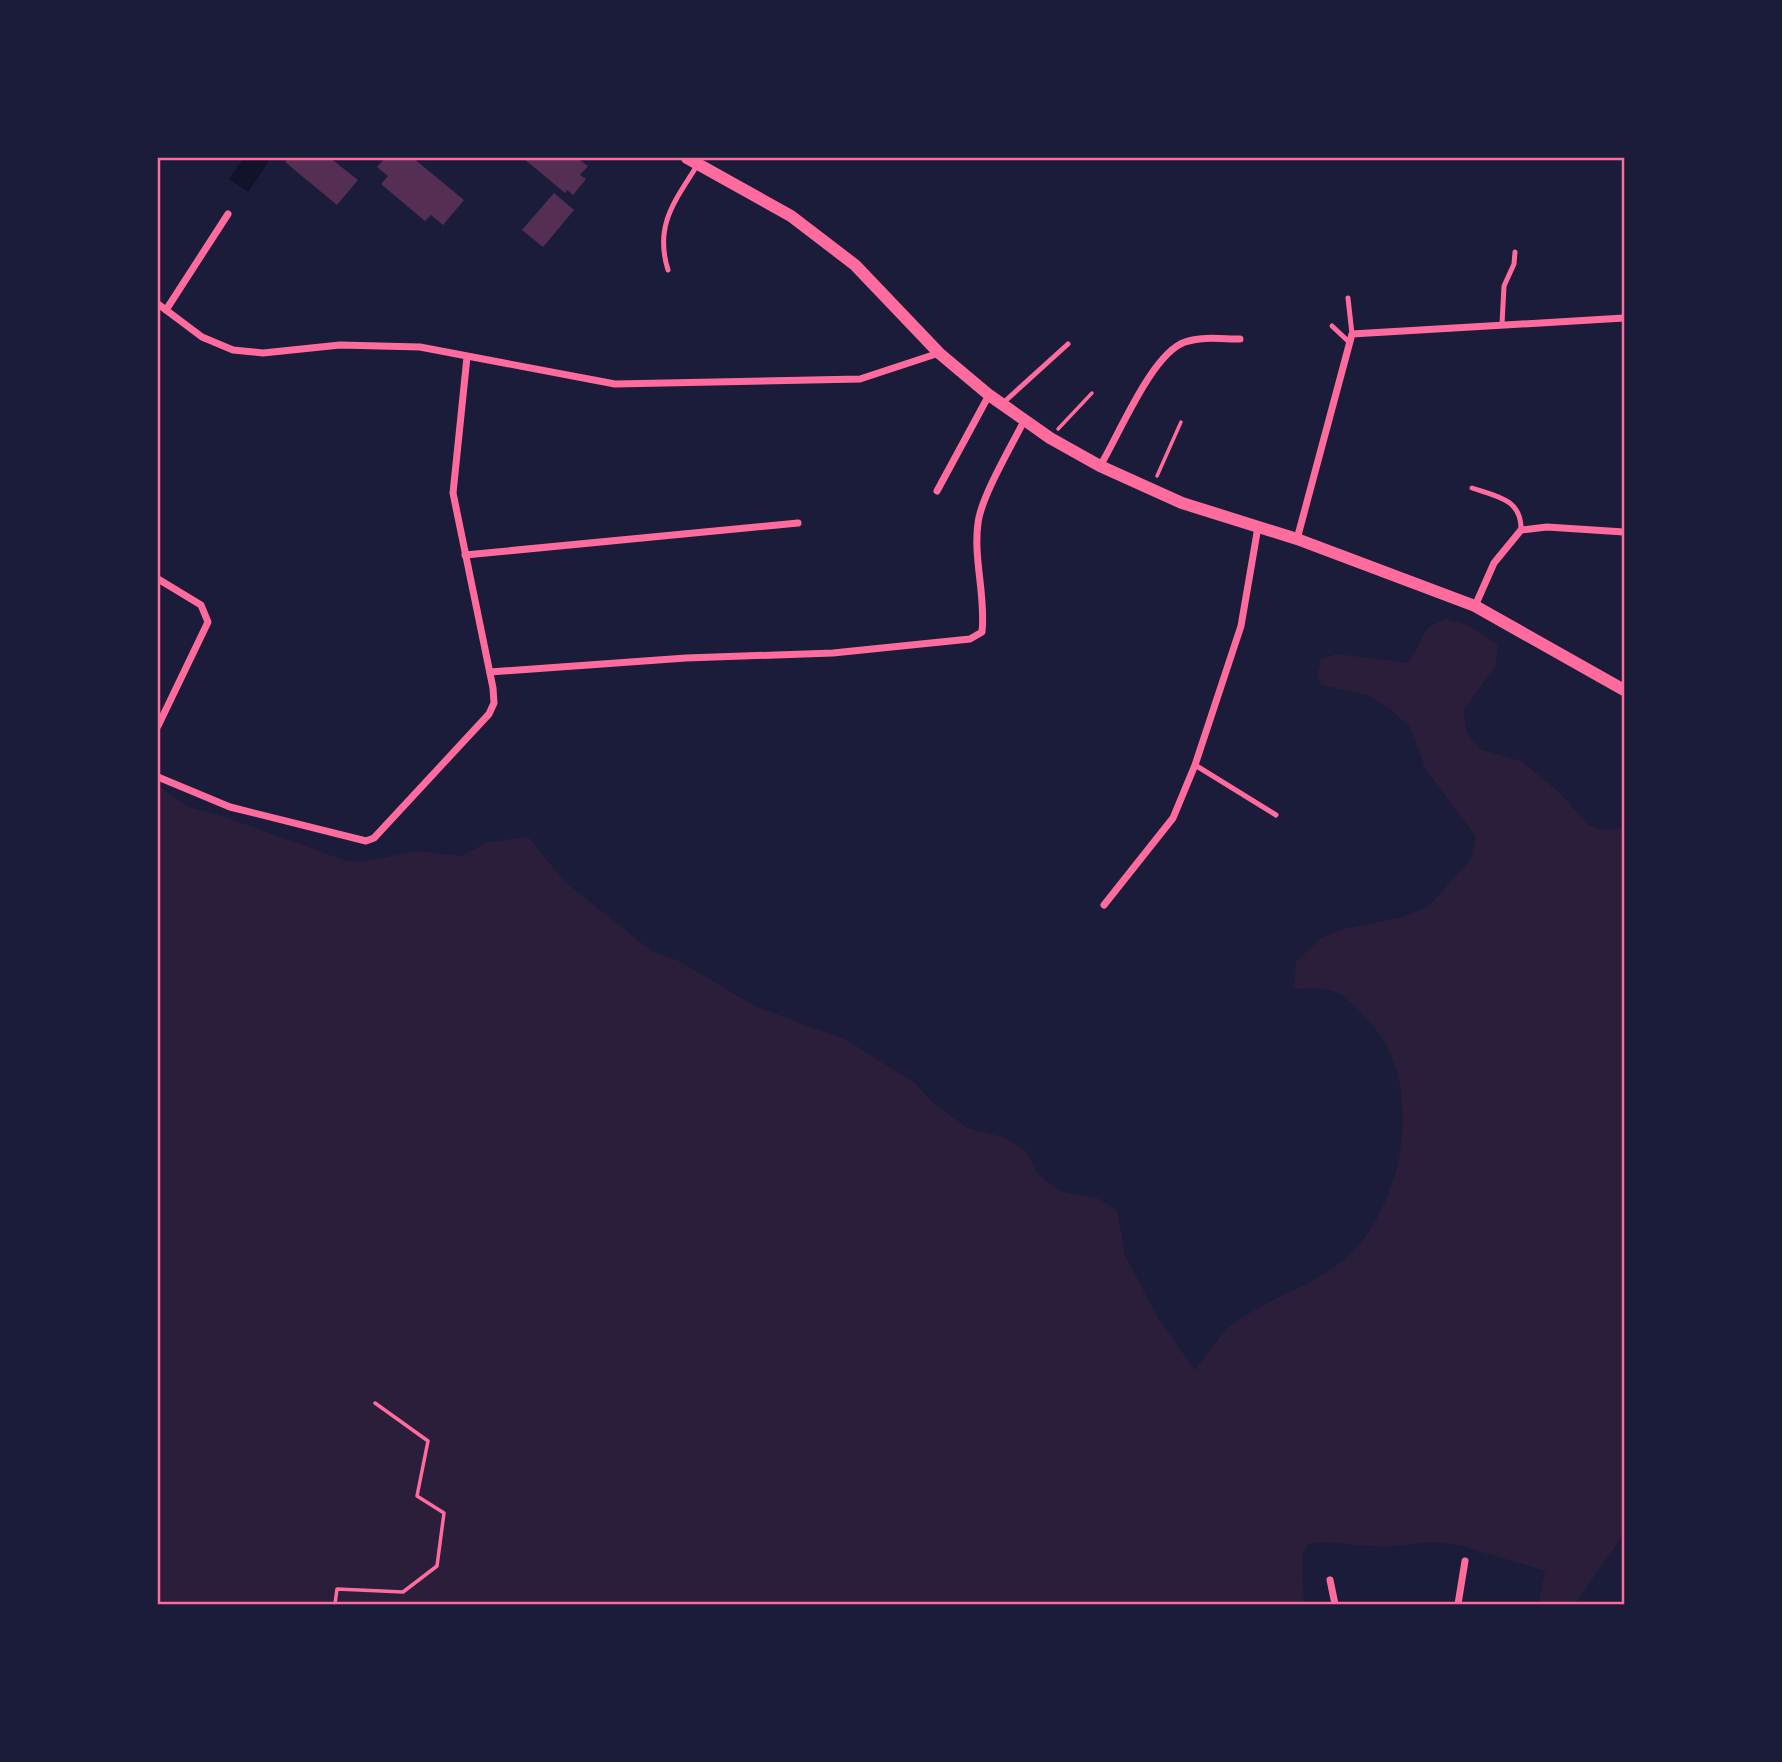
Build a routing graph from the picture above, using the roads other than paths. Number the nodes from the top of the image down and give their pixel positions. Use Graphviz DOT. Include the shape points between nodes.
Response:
graph roads {
  1 [pos="692,161"];
  2 [pos="228,214"];
  3 [pos="1515,252"];
  4 [pos="668,270"];
  5 [pos="1348,298"];
  6 [pos="158,303"];
  7 [pos="166,310"];
  8 [pos="1625,318"];
  9 [pos="1502,324"];
  10 [pos="1332,326"];
  11 [pos="1350,338"];
  12 [pos="1240,340"];
  13 [pos="1068,344"];
  14 [pos="939,353"];
  15 [pos="467,358"];
  16 [pos="989,395"];
  17 [pos="1002,404"];
  18 [pos="1025,419"];
  19 [pos="1100,466"];
  20 [pos="1472,488"];
  21 [pos="937,491"];
  22 [pos="798,523"];
  23 [pos="1258,527"];
  24 [pos="1521,530"];
  25 [pos="1625,532"];
  26 [pos="1297,539"];
  27 [pos="464,555"];
  28 [pos="158,579"];
  29 [pos="1475,606"];
  30 [pos="490,672"];
  31 [pos="1625,690"];
  32 [pos="158,726"];
  33 [pos="1195,765"];
  34 [pos="160,780"];
  35 [pos="1276,815"];
  36 [pos="1104,905"];
  37 [pos="1465,1561"];
  38 [pos="1330,1580"];
  39 [pos="1335,1605"];
  40 [pos="1458,1605"];
  1 -- 4 [label="lane" via="662,234"];
  1 -- 14 [label="street" via="791,216 844,257"];
  2 -- 7 [label="street"];
  3 -- 9 [label="lane" via="1504,285"];
  5 -- 11 [label="lane"];
  6 -- 7 [label="street"];
  7 -- 15 [label="street" via="202,337 233,350 263,353 364,345 420,347"];
  8 -- 9 [label="street"];
  9 -- 11 [label="street"];
  10 -- 11 [label="lane"];
  11 -- 26 [label="street"];
  12 -- 19 [label="street" via="1184,342 1166,356 1146,381"];
  13 -- 17 [label="lane"];
  14 -- 15 [label="street" via="860,379 636,385"];
  14 -- 16 [label="street"];
  15 -- 27 [label="street" via="453,493"];
  16 -- 17 [label="street"];
  16 -- 21 [label="street"];
  17 -- 18 [label="street"];
  18 -- 19 [label="street"];
  18 -- 30 [label="street" via="980,512 978,550 984,613 982,632 970,639 833,653 672,658"];
  19 -- 23 [label="street" via="1151,490"];
  20 -- 24 [label="lane" via="1512,502"];
  22 -- 27 [label="street"];
  23 -- 26 [label="street"];
  23 -- 33 [label="street" via="1241,626"];
  24 -- 25 [label="street"];
  24 -- 29 [label="street" via="1494,563"];
  26 -- 29 [label="street"];
  27 -- 30 [label="street"];
  28 -- 32 [label="street" via="201,605 208,622"];
  29 -- 31 [label="street"];
  30 -- 34 [label="street" via="494,703 489,714 374,838 366,841 243,811"];
  33 -- 35 [label="lane"];
  33 -- 36 [label="street" via="1172,818"];
  37 -- 40 [label="street"];
  38 -- 39 [label="street"];
}
